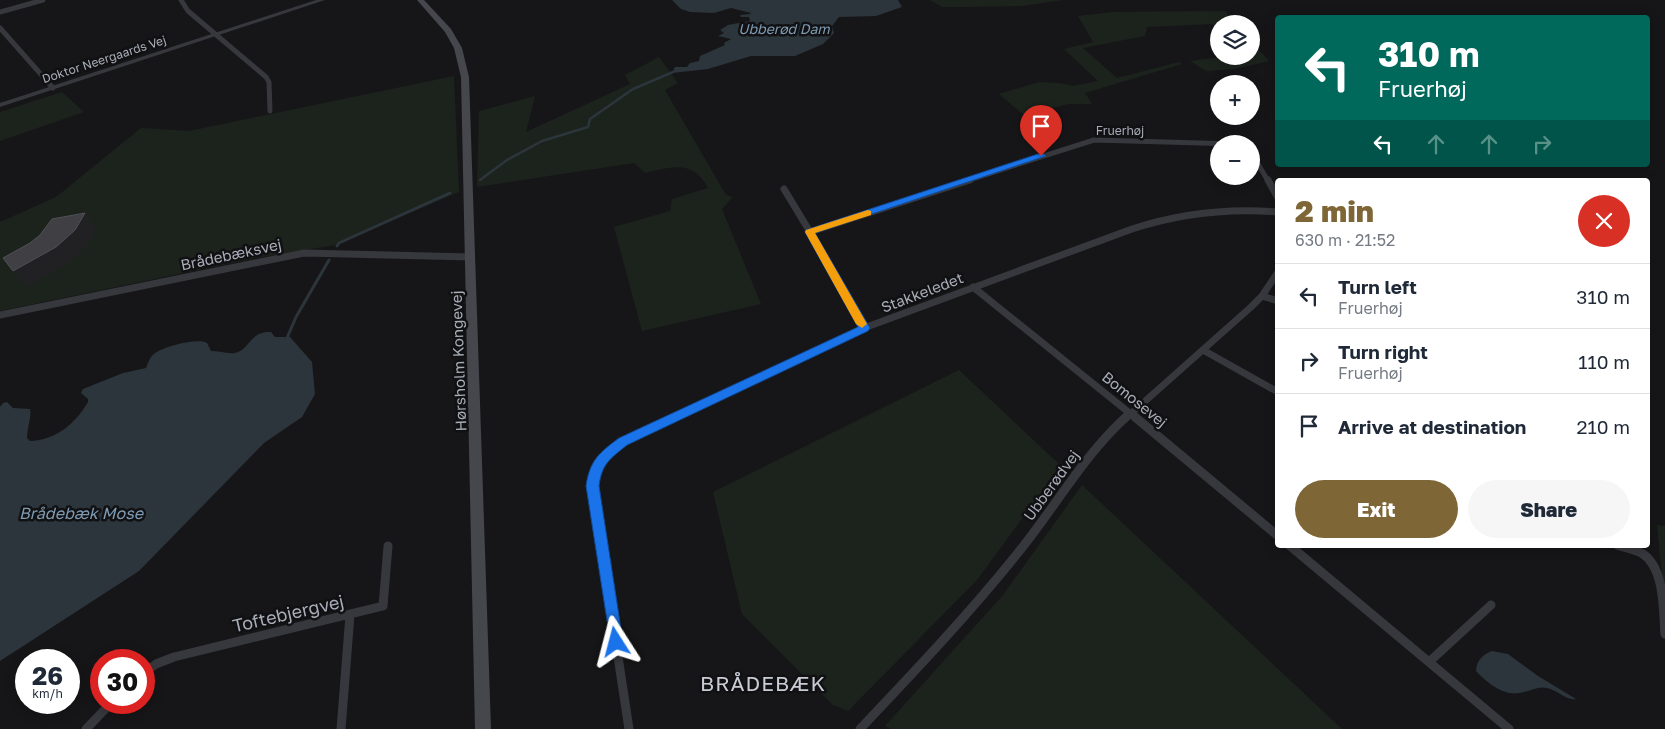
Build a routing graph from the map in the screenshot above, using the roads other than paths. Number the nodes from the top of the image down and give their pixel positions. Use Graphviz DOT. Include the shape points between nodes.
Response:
graph roads {
  1 [pos="42,0"];
  2 [pos="181,0"];
  3 [pos="322,0"];
  4 [pos="419,2"];
  5 [pos="0,12"];
  6 [pos="0,28"];
  7 [pos="215,35"];
  8 [pos="53,88"];
  9 [pos="0,105"];
  10 [pos="270,111"];
  11 [pos="1210,143"];
  12 [pos="1260,165"];
  13 [pos="784,189"];
  14 [pos="1275,192"];
  15 [pos="1275,212"];
  16 [pos="810,232"];
  17 [pos="471,257"];
  18 [pos="1275,276"];
  19 [pos="973,287"];
  20 [pos="1262,296"];
  21 [pos="1275,300"];
  22 [pos="0,315"];
  23 [pos="864,328"];
  24 [pos="1203,350"];
  25 [pos="1275,390"];
  26 [pos="1130,413"];
  27 [pos="1275,534"];
  28 [pos="388,546"];
  29 [pos="1293,548"];
  30 [pos="1626,548"];
  31 [pos="1491,605"];
  32 [pos="350,615"];
  33 [pos="1665,634"];
  34 [pos="1429,662"];
  35 [pos="155,665"];
  36 [pos="100,714"];
  37 [pos="86,729"];
  38 [pos="341,729"];
  39 [pos="483,729"];
  40 [pos="629,729"];
  41 [pos="860,729"];
  42 [pos="1510,729"];
  1 -- 5 [label="street"];
  2 -- 7 [label="street" via="188,11"];
  3 -- 7 [label="street, Doktor Neergaards Vej"];
  4 -- 17 [label="main road, Hørsholm Kongevej" via="448,31 458,48 465,77"];
  6 -- 8 [label="street"];
  7 -- 8 [label="street, Doktor Neergaards Vej"];
  7 -- 10 [label="street" via="266,77"];
  8 -- 9 [label="street, Doktor Neergaards Vej"];
  11 -- 16 [label="street, Fruerhøj" via="1094,140"];
  12 -- 14 [label="street"];
  13 -- 16 [label="street"];
  15 -- 19 [label="street, Stakkeledet" via="1215,210 1166,217"];
  16 -- 23 [label="street"];
  17 -- 22 [label="street, Brådebæksvej" via="304,253"];
  17 -- 39 [label="main road, Hørsholm Kongevej"];
  18 -- 20 [label="street, Ubberødvej"];
  19 -- 23 [label="street, Stakkeledet"];
  19 -- 26 [label="street, Bomosevej"];
  20 -- 21 [label="street"];
  20 -- 24 [label="street, Ubberødvej"];
  23 -- 40 [label="street, Stakkeledet" via="623,442 603,457 595,471 592,486"];
  24 -- 25 [label="street"];
  24 -- 26 [label="street, Ubberødvej"];
  26 -- 27 [label="street, Bomosevej"];
  26 -- 41 [label="street, Ubberødvej" via="1095,450 976,604"];
  28 -- 32 [label="street, Toftebjergvej" via="383,606"];
  29 -- 34 [label="street"];
  30 -- 33 [label="street" via="1652,561 1659,575"];
  31 -- 34 [label="street"];
  32 -- 35 [label="street, Toftebjergvej" via="174,657"];
  32 -- 38 [label="street"];
  34 -- 42 [label="street"];
  36 -- 37 [label="street"];
}
